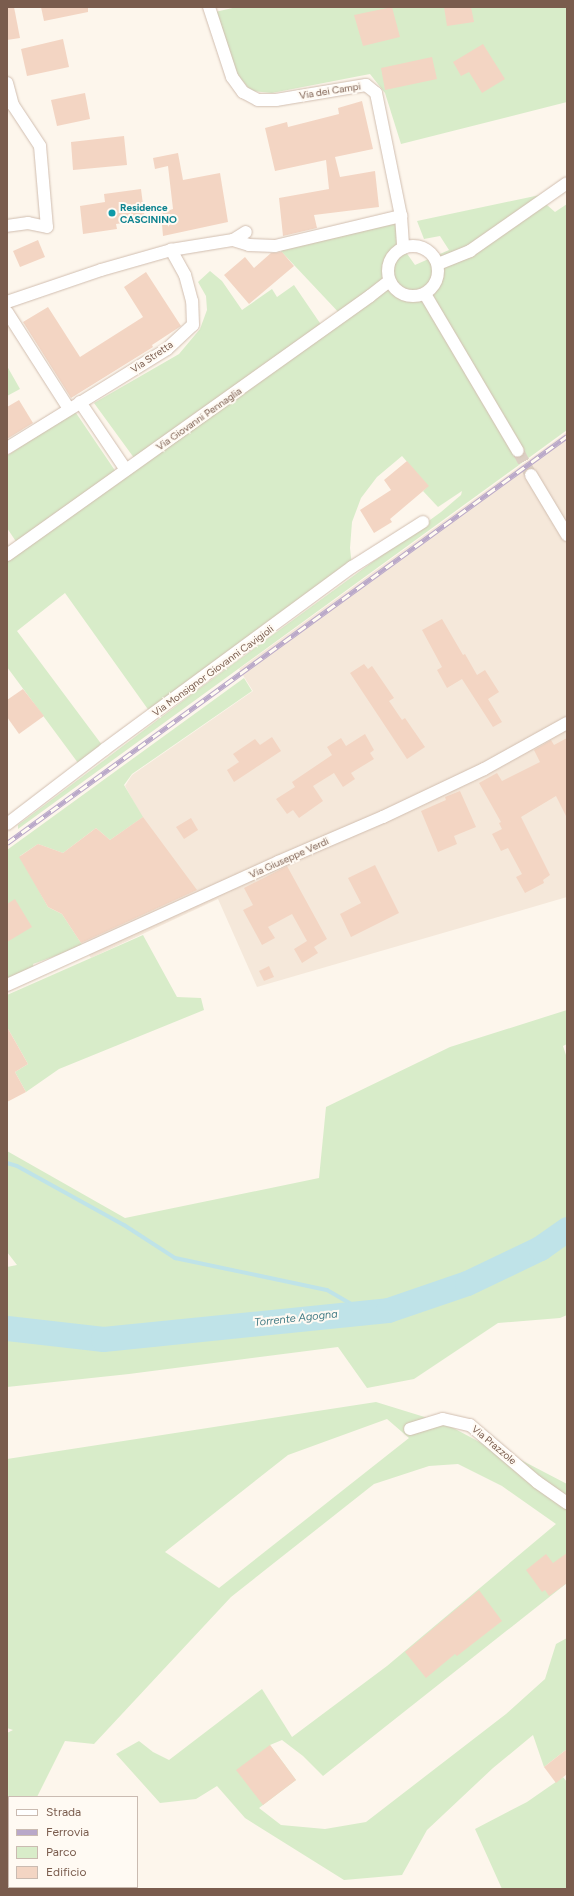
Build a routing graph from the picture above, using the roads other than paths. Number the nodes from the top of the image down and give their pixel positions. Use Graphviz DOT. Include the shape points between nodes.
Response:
graph roads {
  1 [pos="209,7"];
  2 [pos="7,83"];
  3 [pos="567,183"];
  4 [pos="402,216"];
  5 [pos="7,226"];
  6 [pos="246,232"];
  7 [pos="233,240"];
  8 [pos="403,248"];
  9 [pos="170,250"];
  10 [pos="438,264"];
  11 [pos="389,281"];
  12 [pos="425,294"];
  13 [pos="7,302"];
  14 [pos="7,312"];
  15 [pos="80,402"];
  16 [pos="69,409"];
  17 [pos="7,448"];
  18 [pos="516,448"];
  19 [pos="126,470"];
  20 [pos="531,475"];
  21 [pos="423,522"];
  22 [pos="567,535"];
  23 [pos="8,553"];
  24 [pos="567,723"];
  25 [pos="7,824"];
  26 [pos="7,985"];
  27 [pos="410,1429"];
  28 [pos="567,1503"];
  1 -- 4 [label="street, Via dei Campi" via="232,77 242,92 258,100 276,100 366,85 376,93"];
  2 -- 5 [label="street" via="13,105 40,146 47,227 28,223"];
  3 -- 10 [label="street" via="470,251"];
  4 -- 7 [label="street" via="275,246 249,245"];
  4 -- 8 [label="street, Via dei Campi"];
  6 -- 7 [label="street"];
  7 -- 9 [label="street"];
  8 -- 10 [label="street" via="424,248"];
  8 -- 11 [label="street" via="391,258 387,273"];
  9 -- 13 [label="street"];
  9 -- 15 [label="street, Via Stretta" via="185,275 192,301 193,325 167,349"];
  10 -- 12 [label="street" via="437,281"];
  11 -- 12 [label="street" via="404,295 417,297"];
  11 -- 19 [label="street, Via Giovanni Pennaglia"];
  12 -- 18 [label="street"];
  14 -- 16 [label="street"];
  15 -- 16 [label="street, Via Stretta"];
  15 -- 19 [label="street"];
  16 -- 17 [label="street, Via Stretta"];
  19 -- 23 [label="street, Via Giovanni Pennaglia"];
  20 -- 22 [label="street"];
  21 -- 25 [label="street, Via Monsignor Giovanni Cavigioli" via="352,567"];
  24 -- 26 [label="street, Via Giuseppe Verdi" via="484,769 383,817"];
  27 -- 28 [label="street, Via Prazzole" via="443,1419 470,1425 537,1482"];
}
